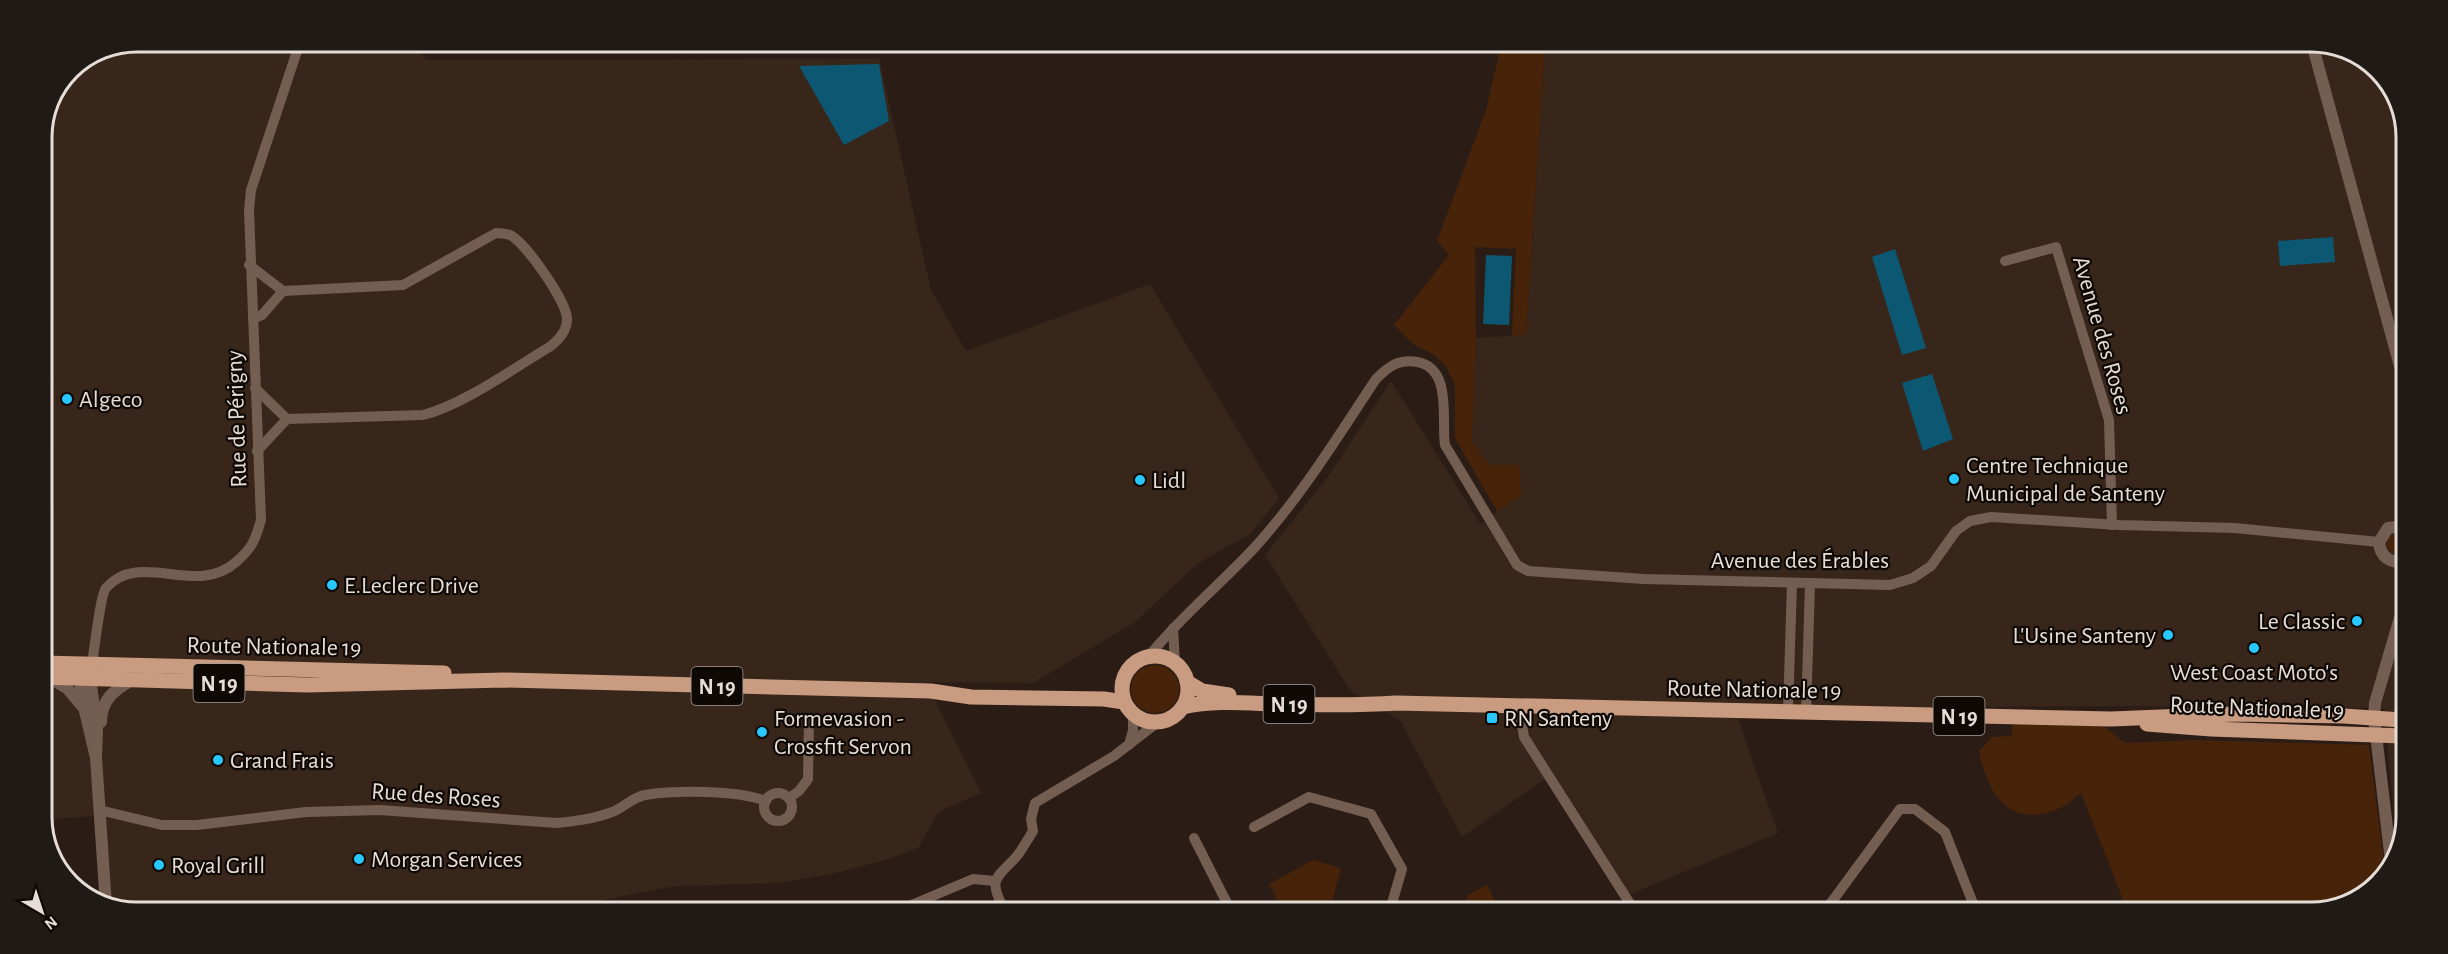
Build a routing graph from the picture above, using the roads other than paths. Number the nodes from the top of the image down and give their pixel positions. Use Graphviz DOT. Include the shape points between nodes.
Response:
graph roads {
  1 [pos="297,52"];
  2 [pos="2314,52"];
  3 [pos="2005,261"];
  4 [pos="249,265"];
  5 [pos="283,291"];
  6 [pos="254,319"];
  7 [pos="2395,349"];
  8 [pos="255,388"];
  9 [pos="288,419"];
  10 [pos="257,451"];
  11 [pos="2112,525"];
  12 [pos="2396,527"];
  13 [pos="2379,542"];
  14 [pos="2396,562"];
  15 [pos="1792,584"];
  16 [pos="1810,584"];
  17 [pos="1173,628"];
  18 [pos="2396,632"];
  19 [pos="1148,657"];
  20 [pos="1175,663"];
  21 [pos="91,671"];
  22 [pos="53,672"];
  23 [pos="53,678"];
  24 [pos="132,680"];
  25 [pos="504,680"];
  26 [pos="1122,681"];
  27 [pos="1187,682"];
  28 [pos="931,691"];
  29 [pos="1396,703"];
  30 [pos="1522,706"];
  31 [pos="1183,707"];
  32 [pos="1129,708"];
  33 [pos="85,712"];
  34 [pos="1788,712"];
  35 [pos="1806,713"];
  36 [pos="2374,718"];
  37 [pos="809,719"];
  38 [pos="2111,719"];
  39 [pos="2396,720"];
  40 [pos="1158,722"];
  41 [pos="2375,735"];
  42 [pos="2396,736"];
  43 [pos="1129,745"];
  44 [pos="96,758"];
  45 [pos="789,798"];
  46 [pos="766,801"];
  47 [pos="99,810"];
  48 [pos="1254,827"];
  49 [pos="1194,838"];
  50 [pos="2389,848"];
  51 [pos="995,881"];
  52 [pos="104,895"];
  53 [pos="919,902"];
  54 [pos="1000,902"];
  55 [pos="1226,902"];
  56 [pos="1392,902"];
  57 [pos="1629,902"];
  58 [pos="1832,902"];
  59 [pos="1972,902"];
  1 -- 4 [label="street, Rue de Périgny" via="251,190"];
  2 -- 7 [label="street"];
  3 -- 11 [label="street, Avenue des Roses" via="2056,247 2109,420"];
  4 -- 5 [label="street"];
  4 -- 6 [label="street, Rue de Périgny"];
  5 -- 6 [label="street"];
  5 -- 9 [label="street" via="403,285 496,233 510,236 523,246 555,290 567,321 563,335 551,346 437,411 423,415"];
  6 -- 8 [label="street, Rue de Périgny"];
  8 -- 9 [label="street"];
  8 -- 10 [label="street, Rue de Périgny"];
  9 -- 10 [label="street"];
  10 -- 21 [label="street, Rue de Périgny" via="261,520 255,542 227,570 211,576 190,578 143,571 114,581 105,589 100,602"];
  11 -- 13 [label="street, Avenue des Érables" via="2215,527"];
  11 -- 16 [label="street, Avenue des Érables" via="1991,517 1970,521 1956,531 1932,566 1913,578 1890,585"];
  12 -- 13 [label="street" via="2388,528"];
  13 -- 14 [label="street" via="2385,558"];
  15 -- 16 [label="street, Avenue des Érables"];
  15 -- 17 [label="street, Avenue des Érables" via="1554,573 1528,571 1517,565 1445,446 1439,379 1421,363 1404,361 1392,364 1376,379 1282,515"];
  15 -- 34 [label="street"];
  16 -- 35 [label="street"];
  17 -- 19 [label="street, Avenue des Érables"];
  17 -- 20 [label="street"];
  18 -- 36 [label="street"];
  19 -- 20 [label="main road" via="1165,657"];
  19 -- 26 [label="main road" via="1134,662"];
  20 -- 27 [label="main road"];
  21 -- 22 [label="main road, Route Nationale 19 / N 19"];
  21 -- 24 [label="main road, Route Nationale 19 / N 19"];
  21 -- 25 [label="main road, Route Nationale 19 / N 19" via="441,672"];
  21 -- 33 [label="street" via="80,690"];
  21 -- 44 [label="street"];
  23 -- 33 [label="street" via="67,688"];
  24 -- 25 [label="main road, Route Nationale 19 / N 19" via="307,685"];
  24 -- 44 [label="street" via="117,688 102,706 101,741"];
  25 -- 28 [label="main road, Route Nationale 19 / N 19"];
  26 -- 28 [label="main road, Route Nationale 19 / N 19" via="1094,691 989,687"];
  26 -- 32 [label="main road"];
  27 -- 29 [label="main road, Route Nationale 19 / N 19" via="1202,691 1222,695 1357,698"];
  27 -- 31 [label="main road"];
  28 -- 32 [label="main road, Route Nationale 19 / N 19" via="971,697 1104,699"];
  29 -- 30 [label="main road, Route Nationale 19 / N 19"];
  29 -- 31 [label="main road, Route Nationale 19 / N 19" via="1350,706 1222,702"];
  30 -- 34 [label="main road, Route Nationale 19 / N 19"];
  30 -- 57 [label="street" via="1524,737"];
  31 -- 40 [label="main road"];
  32 -- 40 [label="main road" via="1143,720"];
  32 -- 43 [label="street" via="1133,730"];
  33 -- 44 [label="street"];
  34 -- 35 [label="main road, Route Nationale 19 / N 19"];
  35 -- 38 [label="main road, Route Nationale 19 / N 19"];
  36 -- 38 [label="main road, Route Nationale 19 / N 19" via="2235,714"];
  36 -- 39 [label="main road, Route Nationale 19 / N 19"];
  36 -- 41 [label="street"];
  37 -- 45 [label="street" via="808,779"];
  38 -- 41 [label="main road, Route Nationale 19 / N 19" via="2170,727"];
  40 -- 43 [label="street"];
  41 -- 42 [label="main road, Route Nationale 19 / N 19"];
  41 -- 50 [label="street"];
  43 -- 51 [label="street" via="1035,803 1033,831"];
  44 -- 47 [label="street"];
  45 -- 46 [label="street" via="776,793"];
  45 -- 46 [label="street" via="790,813 781,821 768,817"];
  46 -- 47 [label="street, Rue des Roses" via="753,796 694,792 643,795 614,812 557,823 380,810 306,812 196,825 162,825"];
  47 -- 52 [label="street"];
  48 -- 56 [label="street" via="1309,797 1371,814 1402,869"];
  49 -- 55 [label="street"];
  51 -- 53 [label="street" via="973,879"];
  51 -- 54 [label="street"];
  58 -- 59 [label="street" via="1900,809 1915,809 1945,832"];
}
